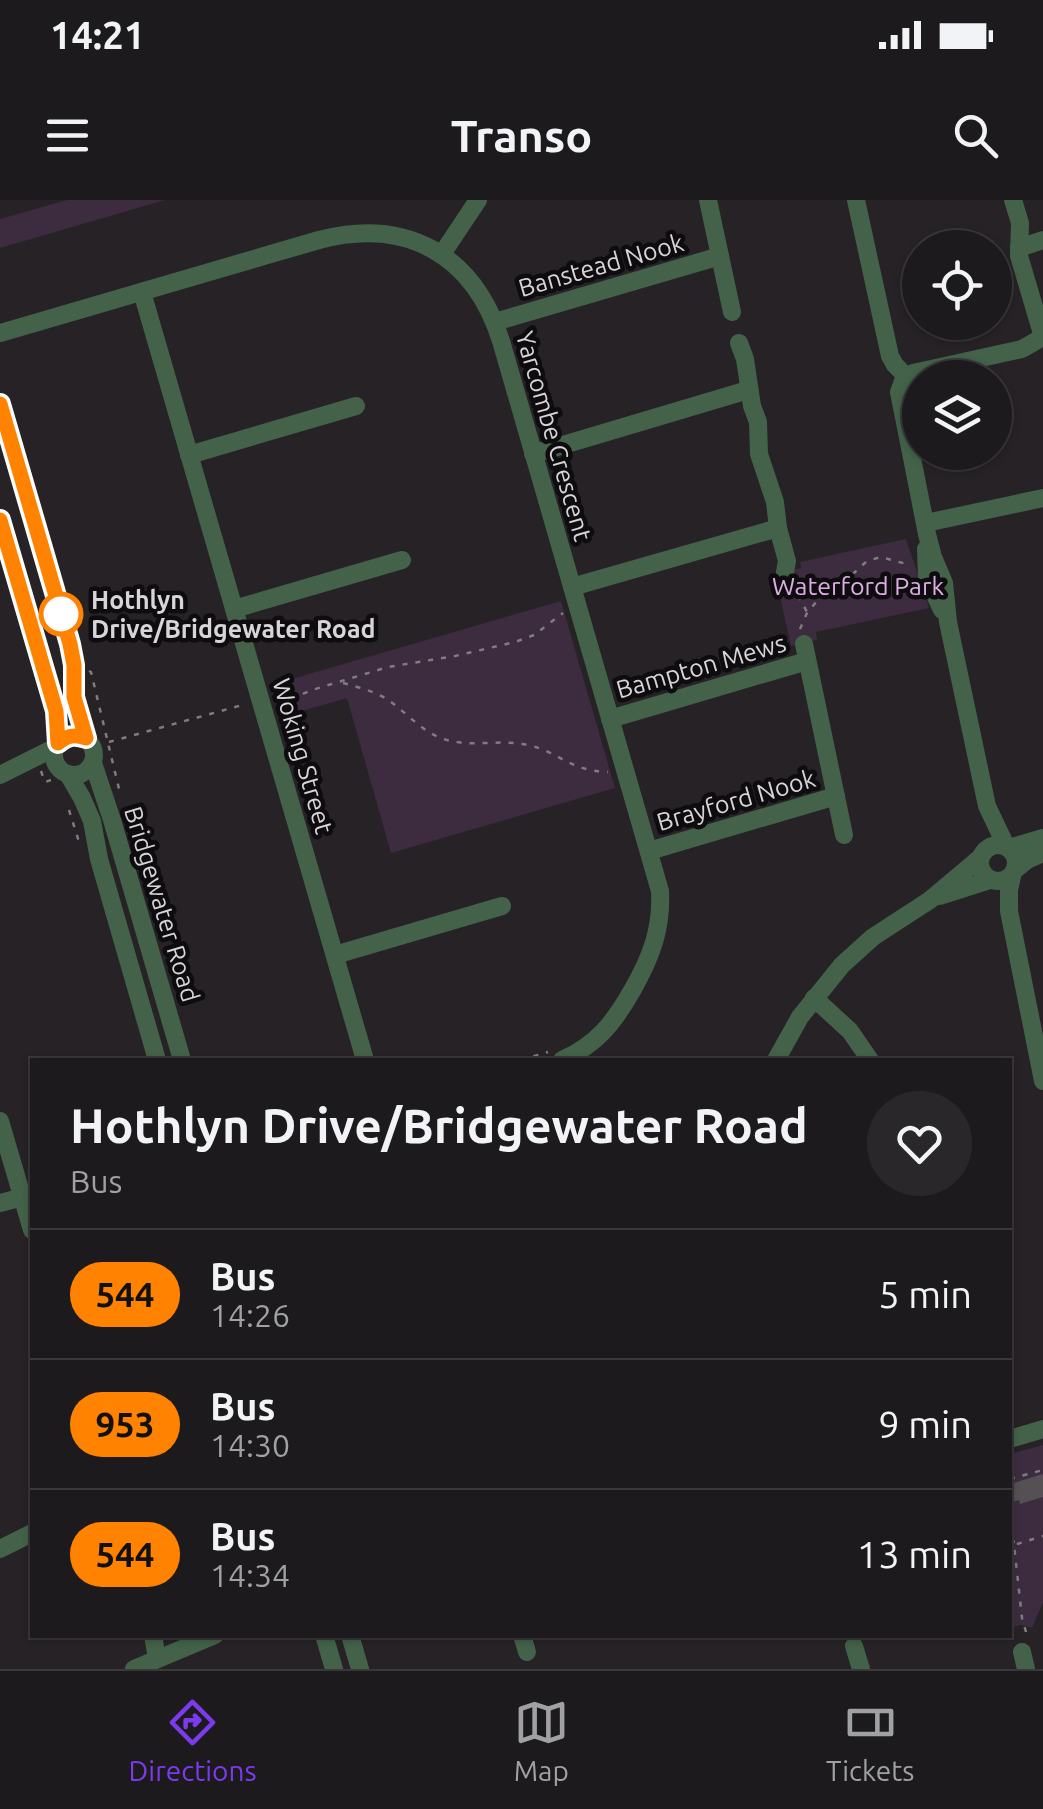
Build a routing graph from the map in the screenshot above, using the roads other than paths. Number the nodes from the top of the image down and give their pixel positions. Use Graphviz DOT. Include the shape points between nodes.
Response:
graph roads {
  1 [pos="478,200"];
  2 [pos="708,200"];
  3 [pos="856,200"];
  4 [pos="1013,200"];
  5 [pos="1043,240"];
  6 [pos="1019,248"];
  7 [pos="442,254"];
  8 [pos="720,256"];
  9 [pos="142,292"];
  10 [pos="732,312"];
  11 [pos="495,322"];
  12 [pos="0,333"];
  13 [pos="1043,337"];
  14 [pos="739,342"];
  15 [pos="968,360"];
  16 [pos="902,370"];
  17 [pos="902,383"];
  18 [pos="749,390"];
  19 [pos="0,404"];
  20 [pos="356,406"];
  21 [pos="902,410"];
  22 [pos="533,454"];
  23 [pos="189,455"];
  24 [pos="915,470"];
  25 [pos="1043,498"];
  26 [pos="0,520"];
  27 [pos="778,528"];
  28 [pos="927,528"];
  29 [pos="402,560"];
  30 [pos="786,572"];
  31 [pos="572,587"];
  32 [pos="234,609"];
  33 [pos="948,622"];
  34 [pos="610,720"];
  35 [pos="86,738"];
  36 [pos="824,738"];
  37 [pos="57,745"];
  38 [pos="93,763"];
  39 [pos="4,774"];
  40 [pos="58,776"];
  41 [pos="836,796"];
  42 [pos="987,806"];
  43 [pos="844,835"];
  44 [pos="1043,838"];
  45 [pos="1008,847"];
  46 [pos="649,851"];
  47 [pos="983,854"];
  48 [pos="1043,854"];
  49 [pos="1003,876"];
  50 [pos="930,900"];
  51 [pos="502,906"];
  52 [pos="334,956"];
  53 [pos="1043,966"];
  54 [pos="1022,971"];
  55 [pos="814,998"];
  56 [pos="561,1054"];
  57 [pos="156,1058"];
  58 [pos="181,1058"];
  59 [pos="364,1058"];
  60 [pos="777,1058"];
  61 [pos="869,1058"];
  62 [pos="1043,1082"];
  63 [pos="0,1121"];
  64 [pos="22,1197"];
  65 [pos="0,1204"];
  66 [pos="30,1223"];
  67 [pos="1043,1429"];
  68 [pos="1012,1438"];
  69 [pos="30,1534"];
  70 [pos="0,1548"];
  71 [pos="157,1638"];
  72 [pos="208,1638"];
  73 [pos="325,1638"];
  74 [pos="351,1638"];
  75 [pos="854,1646"];
  76 [pos="165,1656"];
  77 [pos="134,1669"];
  78 [pos="334,1669"];
  79 [pos="360,1669"];
  80 [pos="861,1669"];
  1 -- 7 [label="street"];
  2 -- 8 [label="street, Banstead Nook"];
  3 -- 16 [label="street" via="890,356"];
  4 -- 6 [label="street"];
  5 -- 6 [label="street"];
  6 -- 13 [label="street"];
  7 -- 9 [label="street, Yarcombe Crescent" via="393,235 346,234"];
  7 -- 11 [label="street, Yarcombe Crescent" via="476,287"];
  8 -- 10 [label="street, Banstead Nook"];
  8 -- 11 [label="street, Banstead Nook"];
  9 -- 12 [label="street, Yarcombe Crescent"];
  9 -- 23 [label="street, Woking Street"];
  11 -- 22 [label="street, Yarcombe Crescent"];
  13 -- 15 [label="street"];
  14 -- 18 [label="street"];
  17 -- 21 [label="street"];
  18 -- 22 [label="street"];
  18 -- 27 [label="street"];
  19 -- 35 [label="street" via="70,644"];
  20 -- 23 [label="street"];
  22 -- 31 [label="street, Yarcombe Crescent"];
  23 -- 32 [label="street, Woking Street"];
  24 -- 28 [label="street"];
  25 -- 28 [label="street"];
  26 -- 37 [label="street" via="56,711"];
  27 -- 30 [label="street"];
  27 -- 31 [label="street"];
  28 -- 33 [label="street"];
  28 -- 33 [label="street" via="925,571"];
  29 -- 32 [label="street"];
  31 -- 34 [label="street, Yarcombe Crescent"];
  32 -- 52 [label="street, Woking Street"];
  33 -- 42 [label="street"];
  34 -- 36 [label="street, Bampton Mews" via="805,652"];
  34 -- 46 [label="street, Yarcombe Crescent"];
  35 -- 37 [label="street" via="68,736"];
  35 -- 38 [label="street"];
  36 -- 41 [label="street, Brayford Nook"];
  37 -- 39 [label="street"];
  37 -- 40 [label="street"];
  38 -- 40 [label="street" via="85,772"];
  38 -- 58 [label="street, Bridgewater Road"];
  39 -- 40 [label="street"];
  40 -- 57 [label="street, Bridgewater Road" via="92,821"];
  41 -- 43 [label="street, Brayford Nook"];
  41 -- 46 [label="street, Brayford Nook"];
  42 -- 45 [label="street"];
  42 -- 47 [label="street"];
  44 -- 45 [label="street"];
  45 -- 47 [label="street" via="995,845"];
  45 -- 49 [label="street" via="1016,857"];
  46 -- 56 [label="street, Yarcombe Crescent" via="661,907 652,954 608,1028 586,1048"];
  47 -- 49 [label="street" via="982,871"];
  47 -- 50 [label="street"];
  48 -- 49 [label="street"];
  49 -- 50 [label="street"];
  49 -- 54 [label="street"];
  50 -- 55 [label="street" via="857,951"];
  51 -- 52 [label="street"];
  52 -- 59 [label="street, Woking Street"];
  53 -- 54 [label="street"];
  54 -- 62 [label="street"];
  55 -- 60 [label="street"];
  55 -- 61 [label="street"];
  63 -- 64 [label="street"];
  64 -- 65 [label="street"];
  64 -- 66 [label="street"];
  67 -- 68 [label="street"];
  69 -- 70 [label="street"];
  71 -- 76 [label="street"];
  72 -- 76 [label="street"];
  73 -- 78 [label="street"];
  74 -- 79 [label="street"];
  75 -- 80 [label="street"];
  76 -- 77 [label="street"];
}
